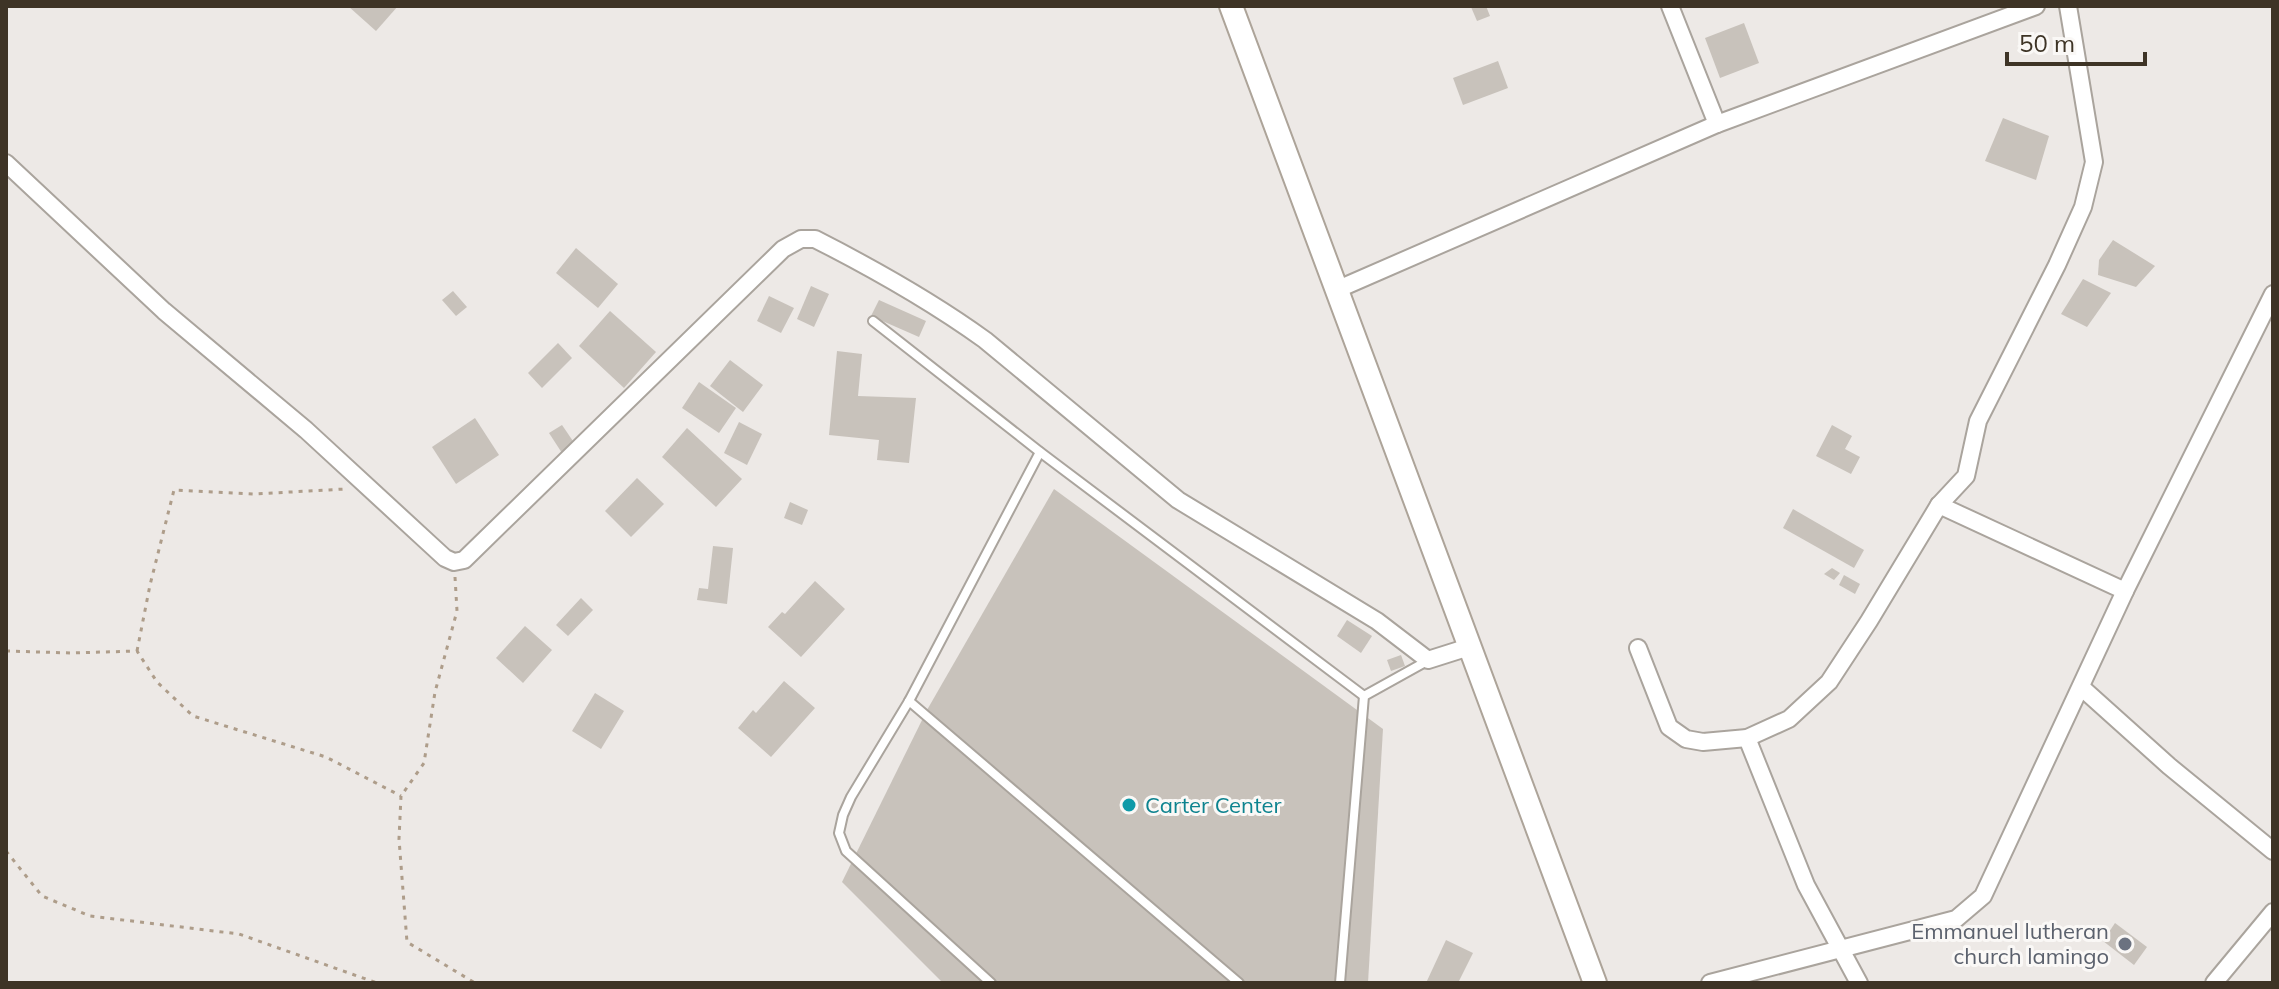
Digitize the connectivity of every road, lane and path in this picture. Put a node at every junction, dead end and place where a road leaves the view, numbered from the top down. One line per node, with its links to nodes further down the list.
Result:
1 (1231, 6): 7 (main road)
2 (1670, 6): 5 (street)
3 (2036, 6): 5 (street)
4 (2068, 6): 12 (street)
5 (1717, 124): 7 (street)
6 (6, 163): 11 (street)
7 (1336, 290): 15 (main road)
8 (2273, 294): 14 (street)
9 (873, 321): 10 (lane)
10 (1040, 452): 21 (lane); 22 (lane)
11 (370, 488): 13 (street); 18 (path)
12 (1939, 505): 14 (street); 23 (street)
13 (454, 562): 19 (street); 24 (path)
14 (2125, 591): 20 (street)
15 (1469, 647): 19 (street); 34 (main road)
16 (1638, 648): 23 (street)
17 (6, 651): 18 (path)
18 (137, 651): 24 (path)
19 (1428, 660): 21 (lane)
20 (2081, 687): 26 (street); 28 (street)
21 (1364, 696): 33 (lane)
22 (909, 701): 31 (lane); 32 (lane)
23 (1747, 738): 28 (street)
24 (401, 796): 30 (path)
25 (6, 851): 29 (path)
26 (2273, 851)
27 (2273, 912): 37 (street)
28 (1840, 948): 35 (street); 36 (street)
29 (377, 983)
30 (475, 983)
31 (991, 983)
32 (1239, 983)
33 (1340, 983)
34 (1595, 983)
35 (1710, 983)
36 (1859, 983)
37 (2214, 983)

